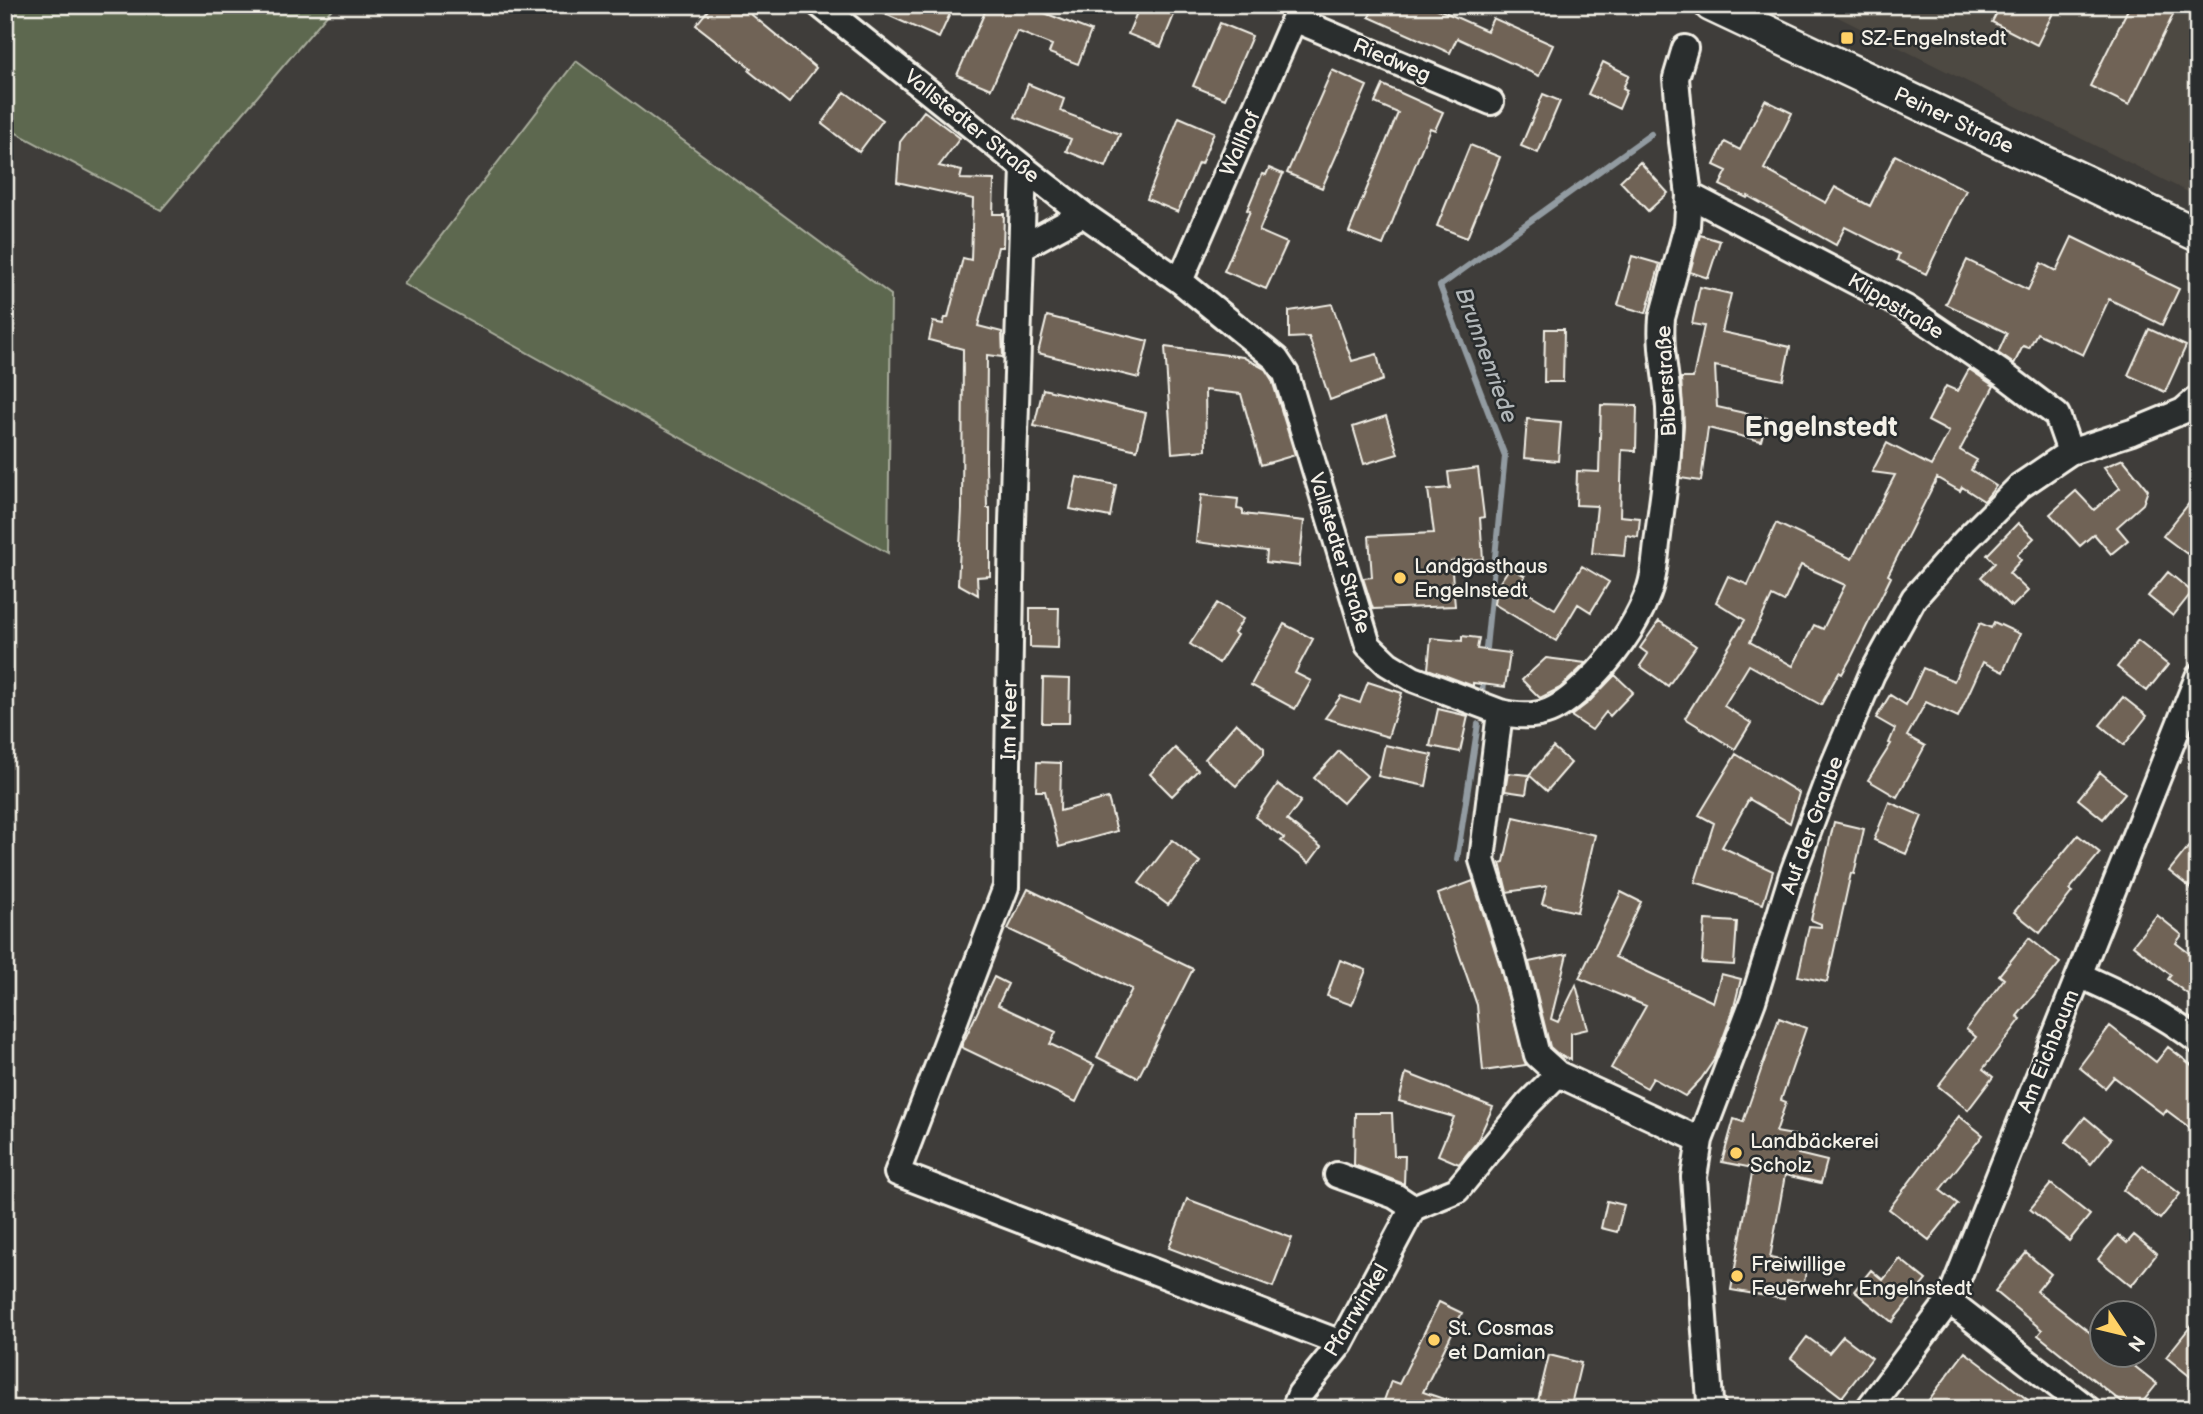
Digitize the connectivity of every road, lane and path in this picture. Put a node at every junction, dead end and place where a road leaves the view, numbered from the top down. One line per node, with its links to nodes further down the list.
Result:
1 (1711, 5): 9 (main road, Peiner Straße)
2 (835, 10): 6 (street, Vallstedter Straße)
3 (1297, 12): 5 (street, Riedweg); 11 (street, Wallhof)
4 (1685, 48): 7 (street, Biberstraße)
5 (1490, 102)
6 (1024, 168): 8 (street, Vallstedter Straße); 10 (street, Im Meer)
7 (1689, 195): 13 (street, Klippstraße); 15 (street, Biberstraße)
8 (1083, 214): 10 (street); 11 (street, Vallstedter Straße)
9 (2198, 235)
10 (1022, 247): 23 (street, Im Meer)
11 (1180, 281): 15 (street, Vallstedter Straße)
12 (2193, 412): 13 (street, Auf der Graube)
13 (2070, 452): 19 (street, Auf der Graube)
14 (2198, 677): 16 (street, Am Eichbaum)
15 (1500, 712): 18 (street)
16 (2079, 975): 17 (street); 22 (street, Am Eichbaum)
17 (2198, 1041)
18 (1558, 1074): 19 (street); 21 (street)
19 (1700, 1140): 25 (street, Auf der Graube)
20 (1337, 1175): 21 (street)
21 (1413, 1208): 23 (street, Pfarrwinkel)
22 (1949, 1301): 26 (street, Am Eichbaum); 27 (street)
23 (1341, 1343): 24 (street, Pfarrwinkel)
24 (1294, 1409)
25 (1713, 1409)
26 (1868, 1409)
27 (2088, 1409)

